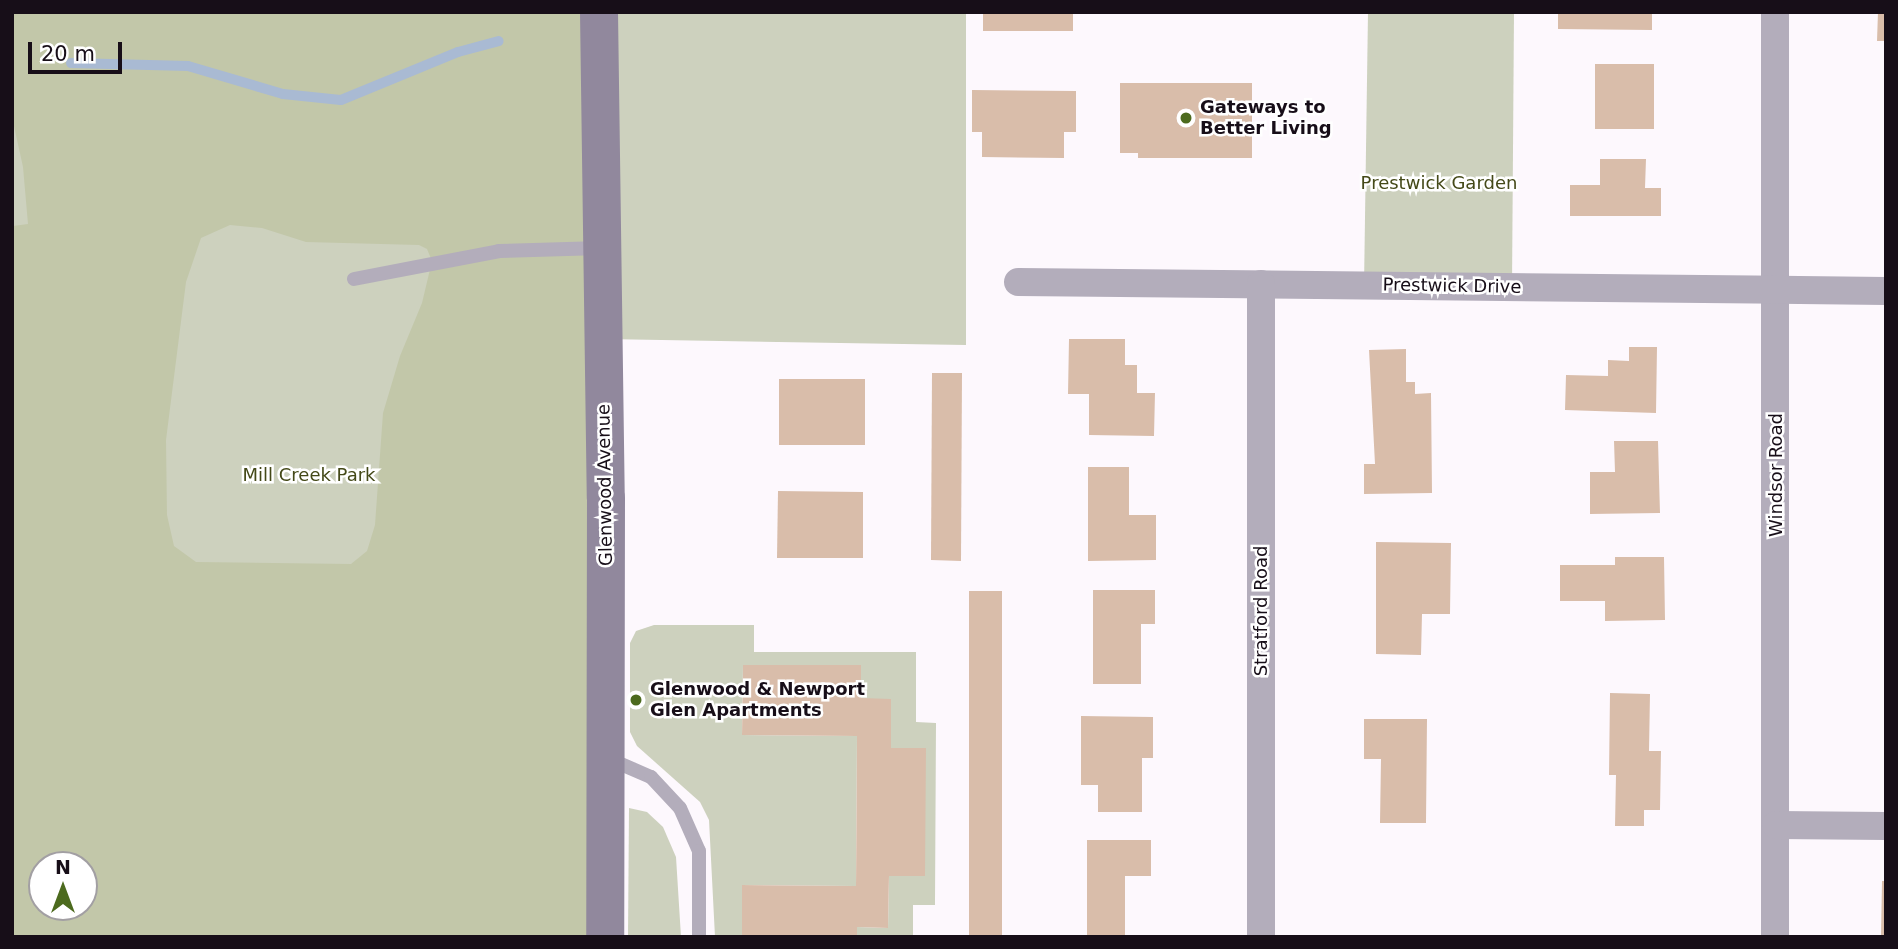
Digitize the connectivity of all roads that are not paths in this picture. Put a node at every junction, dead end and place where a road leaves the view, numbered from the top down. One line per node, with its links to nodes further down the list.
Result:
1 (1775, 12): 7 (street, Windsor Road)
2 (593, 19): 3 (street, Glenwood Avenue)
3 (602, 247): 4 (lane); 9 (street, Glenwood Avenue)
4 (354, 279)
5 (1018, 282): 6 (street, Prestwick Drive)
6 (1262, 284): 7 (street, Prestwick Drive); 14 (street, Stratford Road)
7 (1775, 290): 8 (street, Prestwick Drive); 10 (street, Windsor Road)
8 (1886, 291)
9 (605, 757): 12 (street, Glenwood Avenue); 13 (lane)
10 (1776, 825): 11 (street); 15 (street, Windsor Road)
11 (1886, 826)
12 (605, 937)
13 (699, 937)
14 (1261, 937)
15 (1776, 937)

